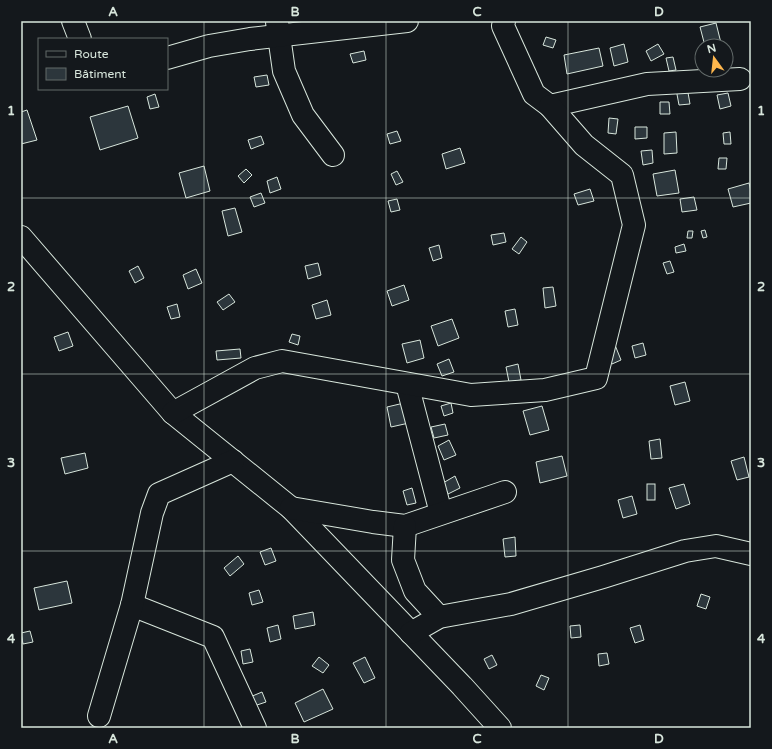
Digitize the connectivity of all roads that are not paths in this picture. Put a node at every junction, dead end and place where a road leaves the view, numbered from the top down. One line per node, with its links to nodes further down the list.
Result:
1 (73, 21): 5 (street)
2 (407, 21): 4 (street)
3 (504, 21): 8 (street)
4 (278, 28): 6 (street); 9 (street)
5 (80, 38)
6 (168, 58)
7 (740, 79): 8 (street)
8 (550, 106): 11 (street)
9 (333, 155)
10 (21, 237): 12 (street)
11 (407, 384): 12 (street); 16 (street)
12 (172, 413): 13 (street)
13 (233, 461): 15 (street); 19 (street)
14 (505, 492): 16 (street)
15 (291, 508): 17 (street); 21 (street)
16 (442, 513): 17 (street)
17 (406, 526): 20 (street)
18 (751, 554): 20 (street)
19 (132, 605): 22 (street); 23 (street)
20 (439, 617): 21 (street)
21 (411, 633): 24 (street)
22 (99, 716)
23 (255, 728)
24 (500, 728)

